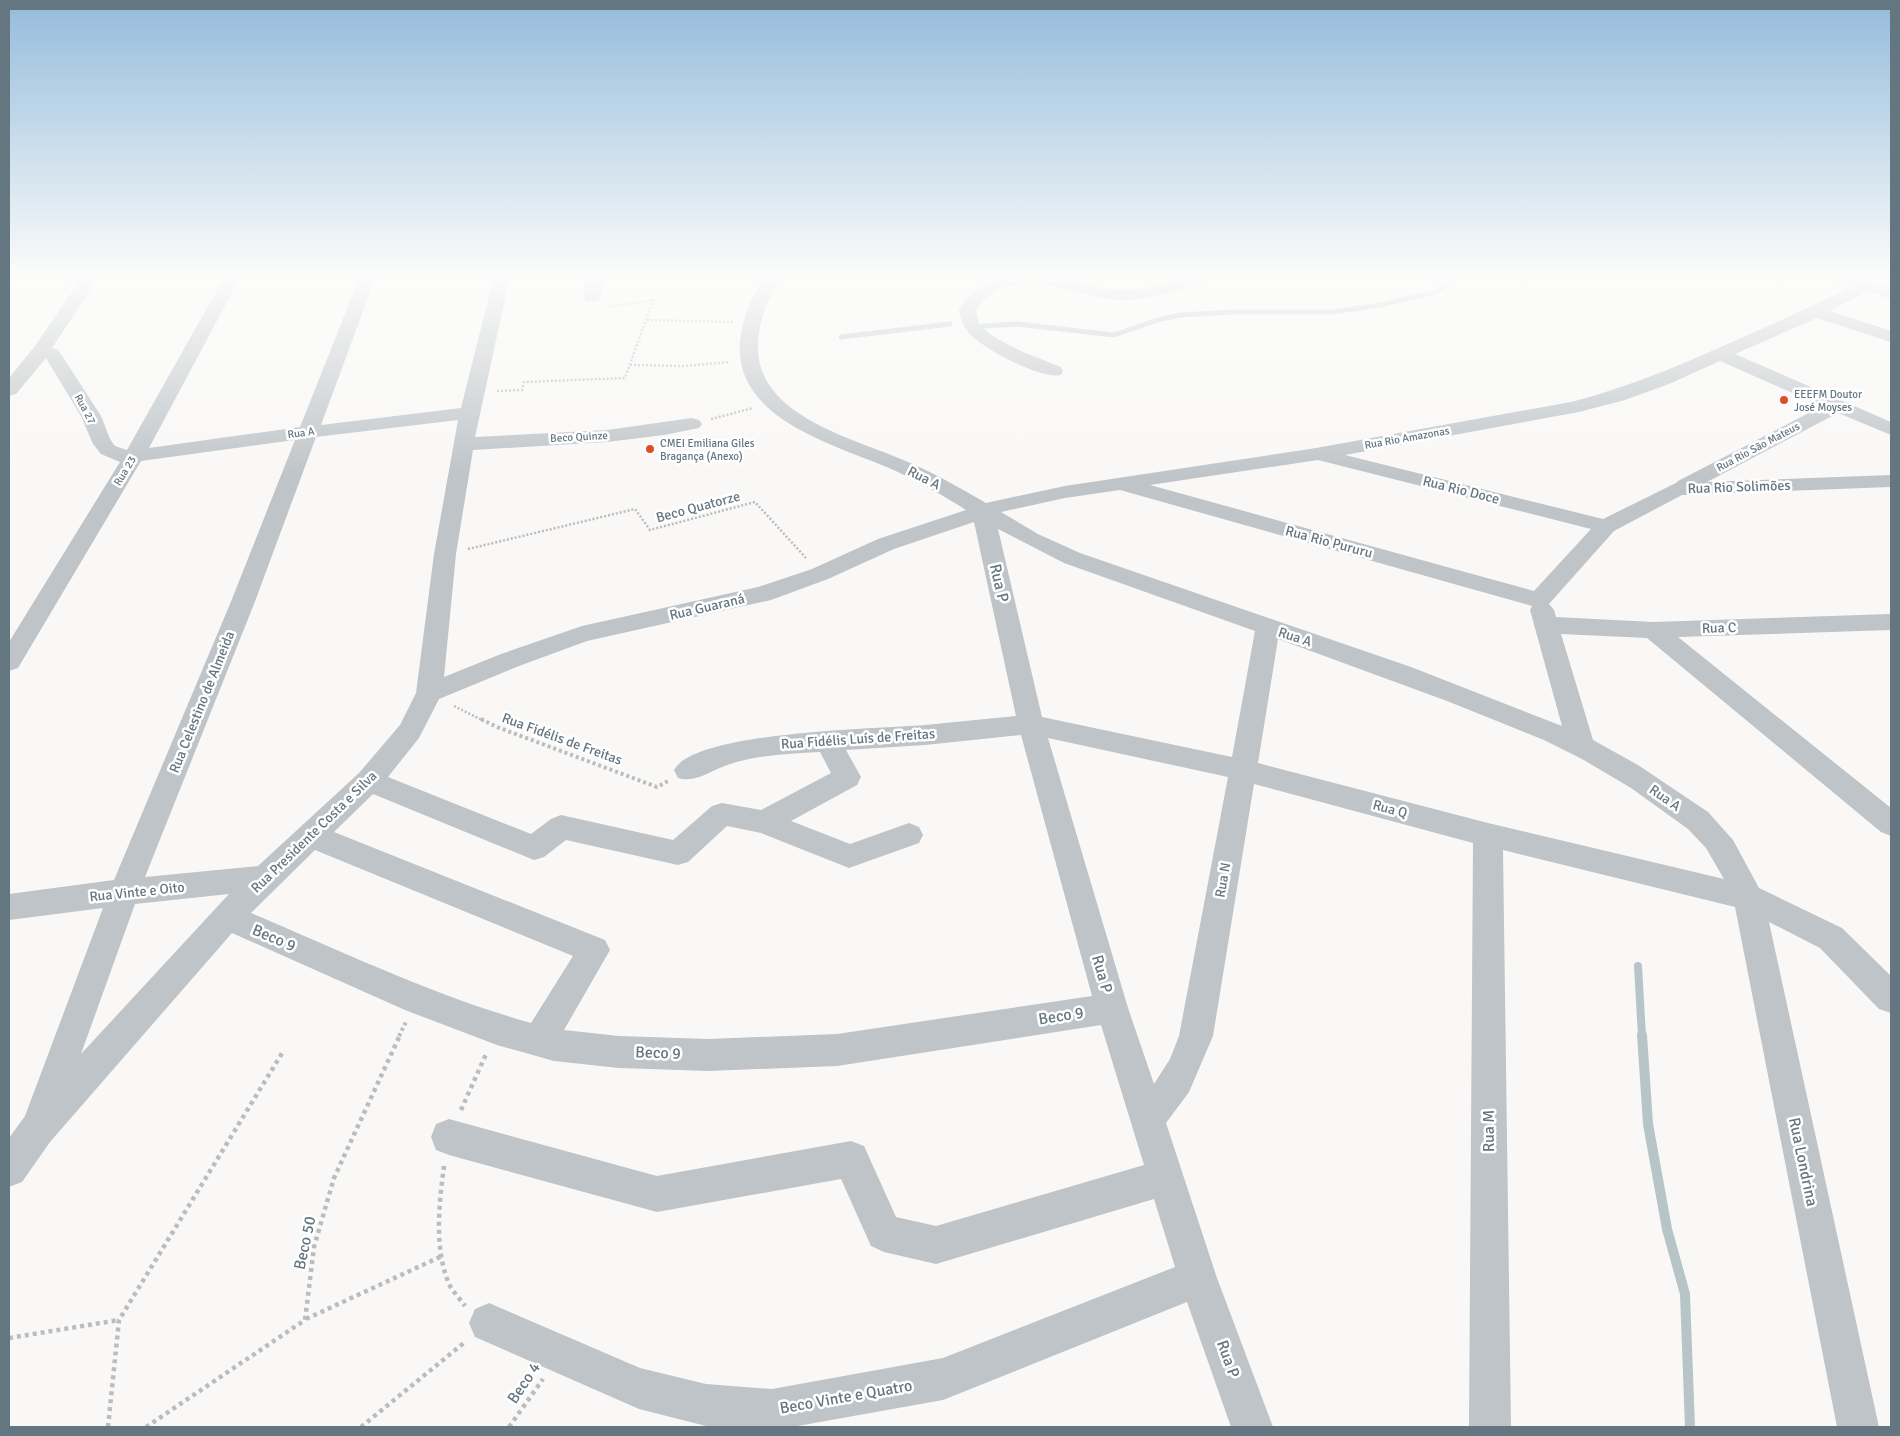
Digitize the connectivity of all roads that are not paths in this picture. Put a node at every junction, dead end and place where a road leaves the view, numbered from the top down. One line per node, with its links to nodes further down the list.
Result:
1 (47, 343): 8 (street)
2 (196, 343): 19 (street, Rua 23)
3 (342, 343): 16 (street, Rua Celestino de Almeida)
4 (486, 343): 13 (street, Rua Presidente Costa e Silva)
5 (750, 343): 23 (street, Rua A)
6 (993, 343): 10 (street)
7 (1744, 343): 9 (street, Rua Rio Amazonas)
8 (42, 350): 11 (street); 19 (street, Rua 27)
9 (1719, 354): 12 (street); 18 (street, Rua Rio Amazonas)
10 (1054, 372)
11 (9, 390)
12 (1837, 406): 15 (street); 22 (street, Rua Rio São Mateus)
13 (469, 413): 16 (street, Rua A); 17 (street, Rua Presidente Costa e Silva)
14 (692, 424): 17 (street, Beco Quinze)
15 (1891, 429)
16 (308, 432): 19 (street, Rua A); 44 (street, Rua Celestino de Almeida)
17 (464, 444): 31 (street, Rua Presidente Costa e Silva)
18 (1316, 454): 21 (street, Rua Rio Amazonas); 24 (street, Rua Rio Doce)
19 (134, 456): 30 (street, Rua 23)
20 (1891, 481): 22 (street, Rua Rio Solimões)
21 (1118, 484): 23 (street, Rua Rio Amazonas); 25 (street, Rua Rio Pururu)
22 (1678, 489): 24 (street, Rua Rio Solimões)
23 (983, 512): 28 (street, Rua A); 31 (street, Rua Guaraná); 32 (street, Rua P)
24 (1606, 526): 25 (street, Rua Rio Solimões)
25 (1539, 600): 27 (street)
26 (1891, 622): 29 (street, Rua C)
27 (1546, 625): 29 (street, Rua C); 34 (street)
28 (1268, 628): 34 (street, Rua A); 36 (street, Rua N)
29 (1653, 630): 39 (street)
30 (9, 662)
31 (429, 693): 37 (street, Rua Presidente Costa e Silva)
32 (1031, 724): 33 (street, Rua Fidélis Luís de Freitas); 36 (street, Rua Q); 49 (street, Rua P)
33 (828, 741): 35 (street, Rua Fidélis Luís de Freitas); 38 (street)
34 (1581, 746): 45 (street, Rua A)
35 (688, 770)
36 (1242, 770): 41 (street, Rua Q); 51 (street, Rua N)
37 (368, 782): 38 (street); 42 (street, Rua Presidente Costa e Silva)
38 (764, 822): 40 (street)
39 (1891, 824)
40 (908, 835)
41 (1488, 835): 45 (street, Rua Q); 59 (street, Rua M)
42 (312, 836): 43 (street, Rua Presidente Costa e Silva); 50 (street)
43 (265, 878): 44 (street, Rua Vinte e Oito); 47 (street, Rua Presidente Costa e Silva)
44 (124, 892): 46 (street, Rua Vinte e Oito); 52 (street, Rua Celestino de Almeida)
45 (1748, 897): 48 (street); 60 (street, Rua Londrina)
46 (9, 907)
47 (226, 917): 50 (street, Beco 9); 52 (street, Rua Presidente Costa e Silva)
48 (1891, 998)
49 (1112, 1008): 50 (street, Beco 9); 51 (street, Rua P)
50 (539, 1041)
51 (1147, 1119): 55 (street, Rua P)
52 (37, 1129): 54 (street, Rua Presidente Costa e Silva)
53 (449, 1136): 55 (street)
54 (9, 1169)
55 (1166, 1177): 56 (street, Rua P)
56 (1198, 1278): 57 (street, Beco Vinte e Quatro); 58 (street, Rua P)
57 (490, 1323)
58 (1252, 1427)
59 (1490, 1427)
60 (1858, 1427)

